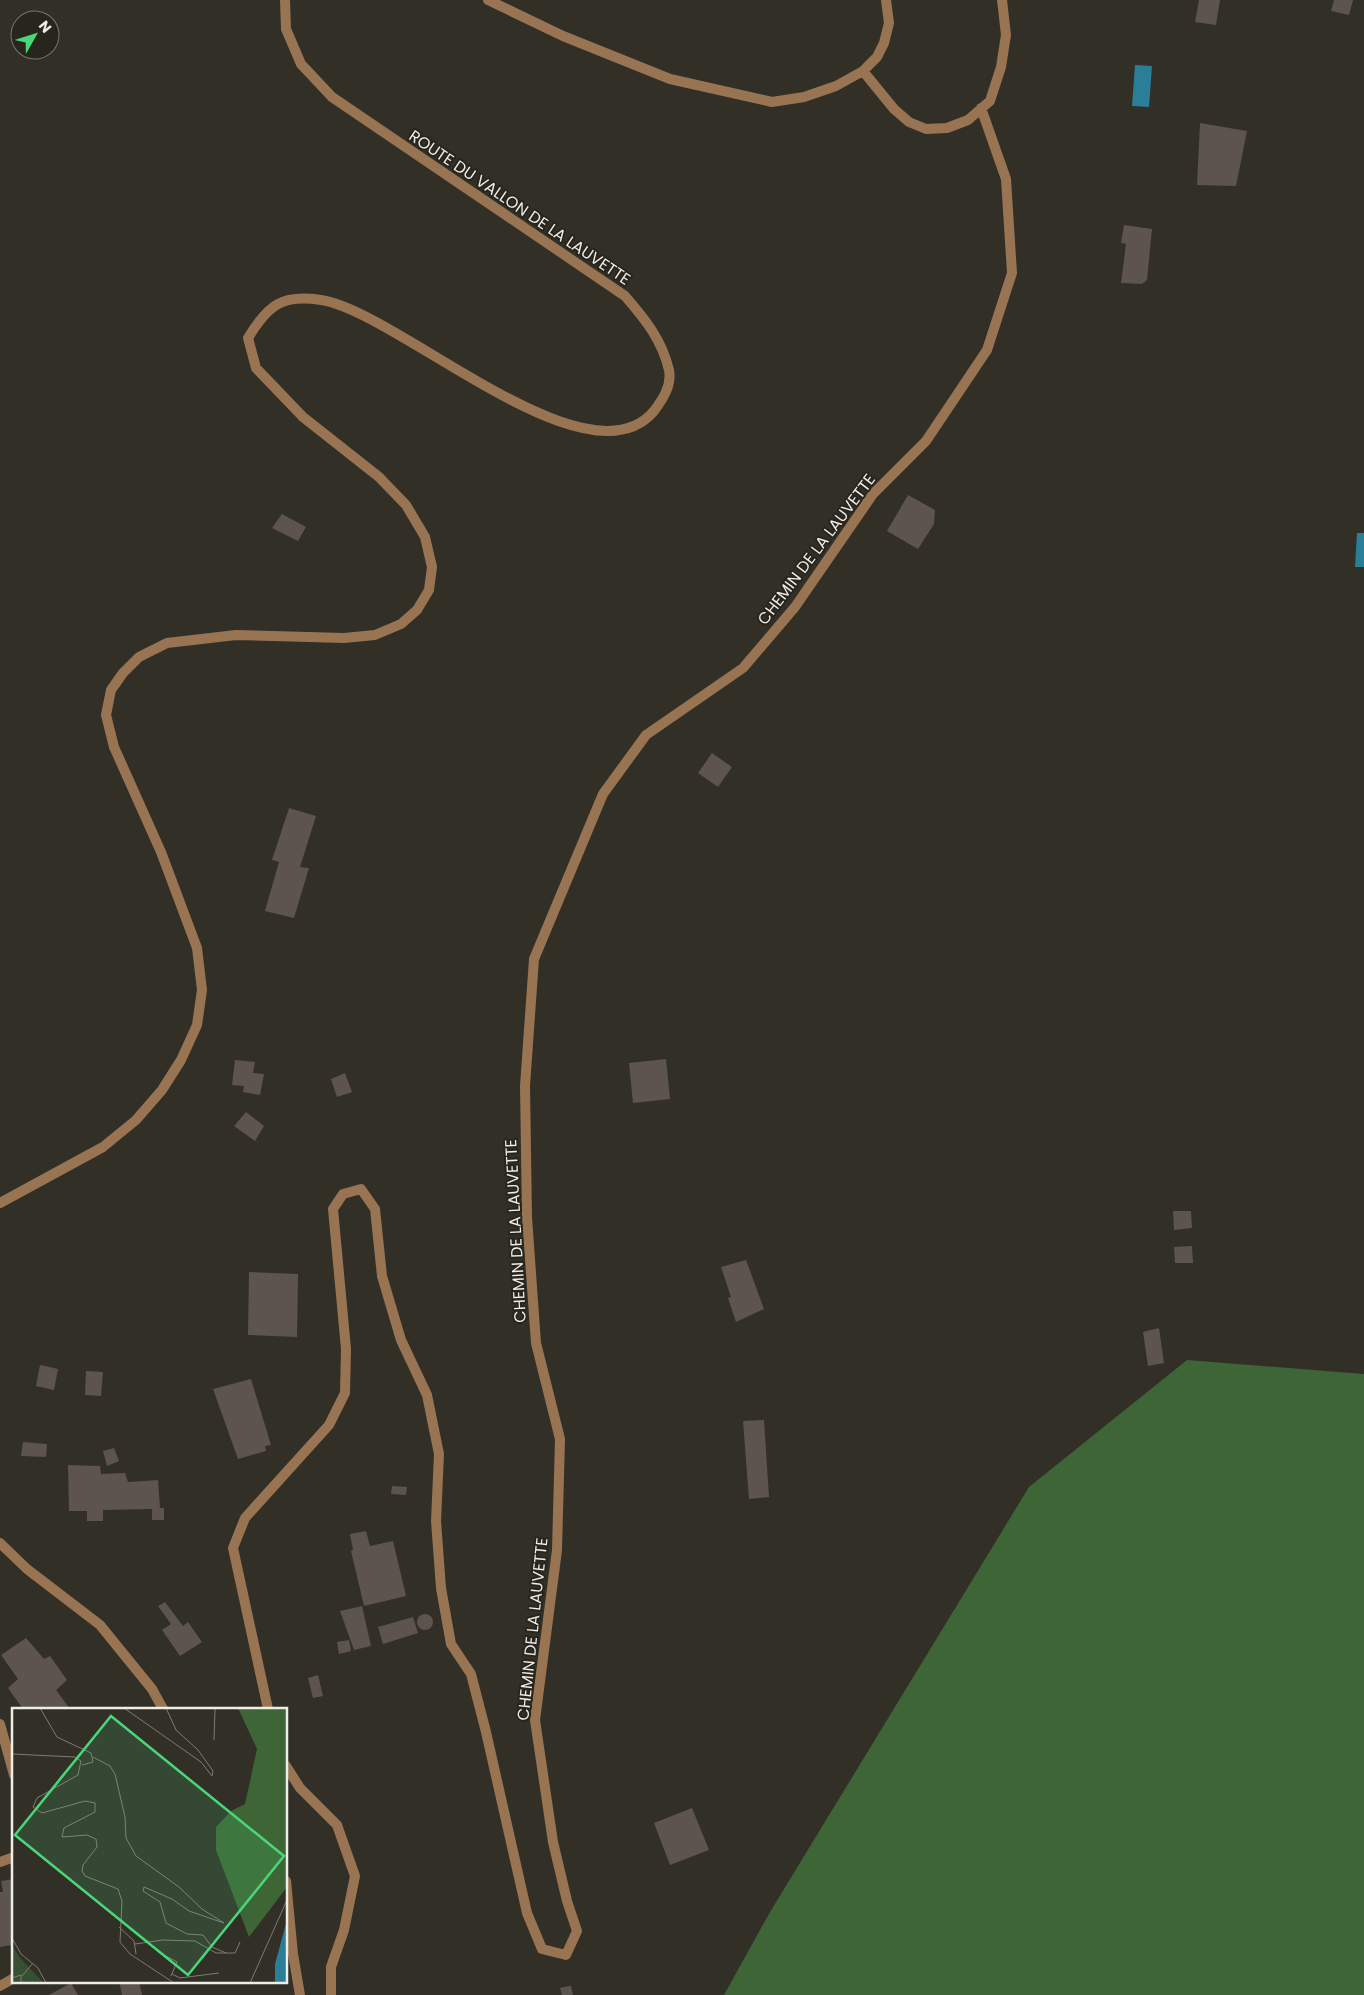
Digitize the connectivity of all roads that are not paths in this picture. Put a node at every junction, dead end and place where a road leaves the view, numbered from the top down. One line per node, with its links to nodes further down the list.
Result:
1 (285, 0): 7 (street, ROUTE DU VALLON DE LA LAUVETTE)
2 (488, 0): 5 (street)
3 (886, 0): 5 (street)
4 (1002, 0): 6 (street)
5 (863, 71): 6 (street)
6 (981, 108): 10 (street, CHEMIN DE LA LAUVETTE)
7 (0, 1203)
8 (0, 1543): 9 (street)
9 (162, 1708)
10 (268, 1708)
11 (0, 1724): 12 (street)
12 (12, 1768)
13 (288, 1769): 20 (street)
14 (12, 1858): 15 (street)
15 (0, 1862)
16 (288, 1902): 19 (street)
17 (12, 1979): 18 (street)
18 (0, 1986)
19 (300, 1995)
20 (331, 1995)

